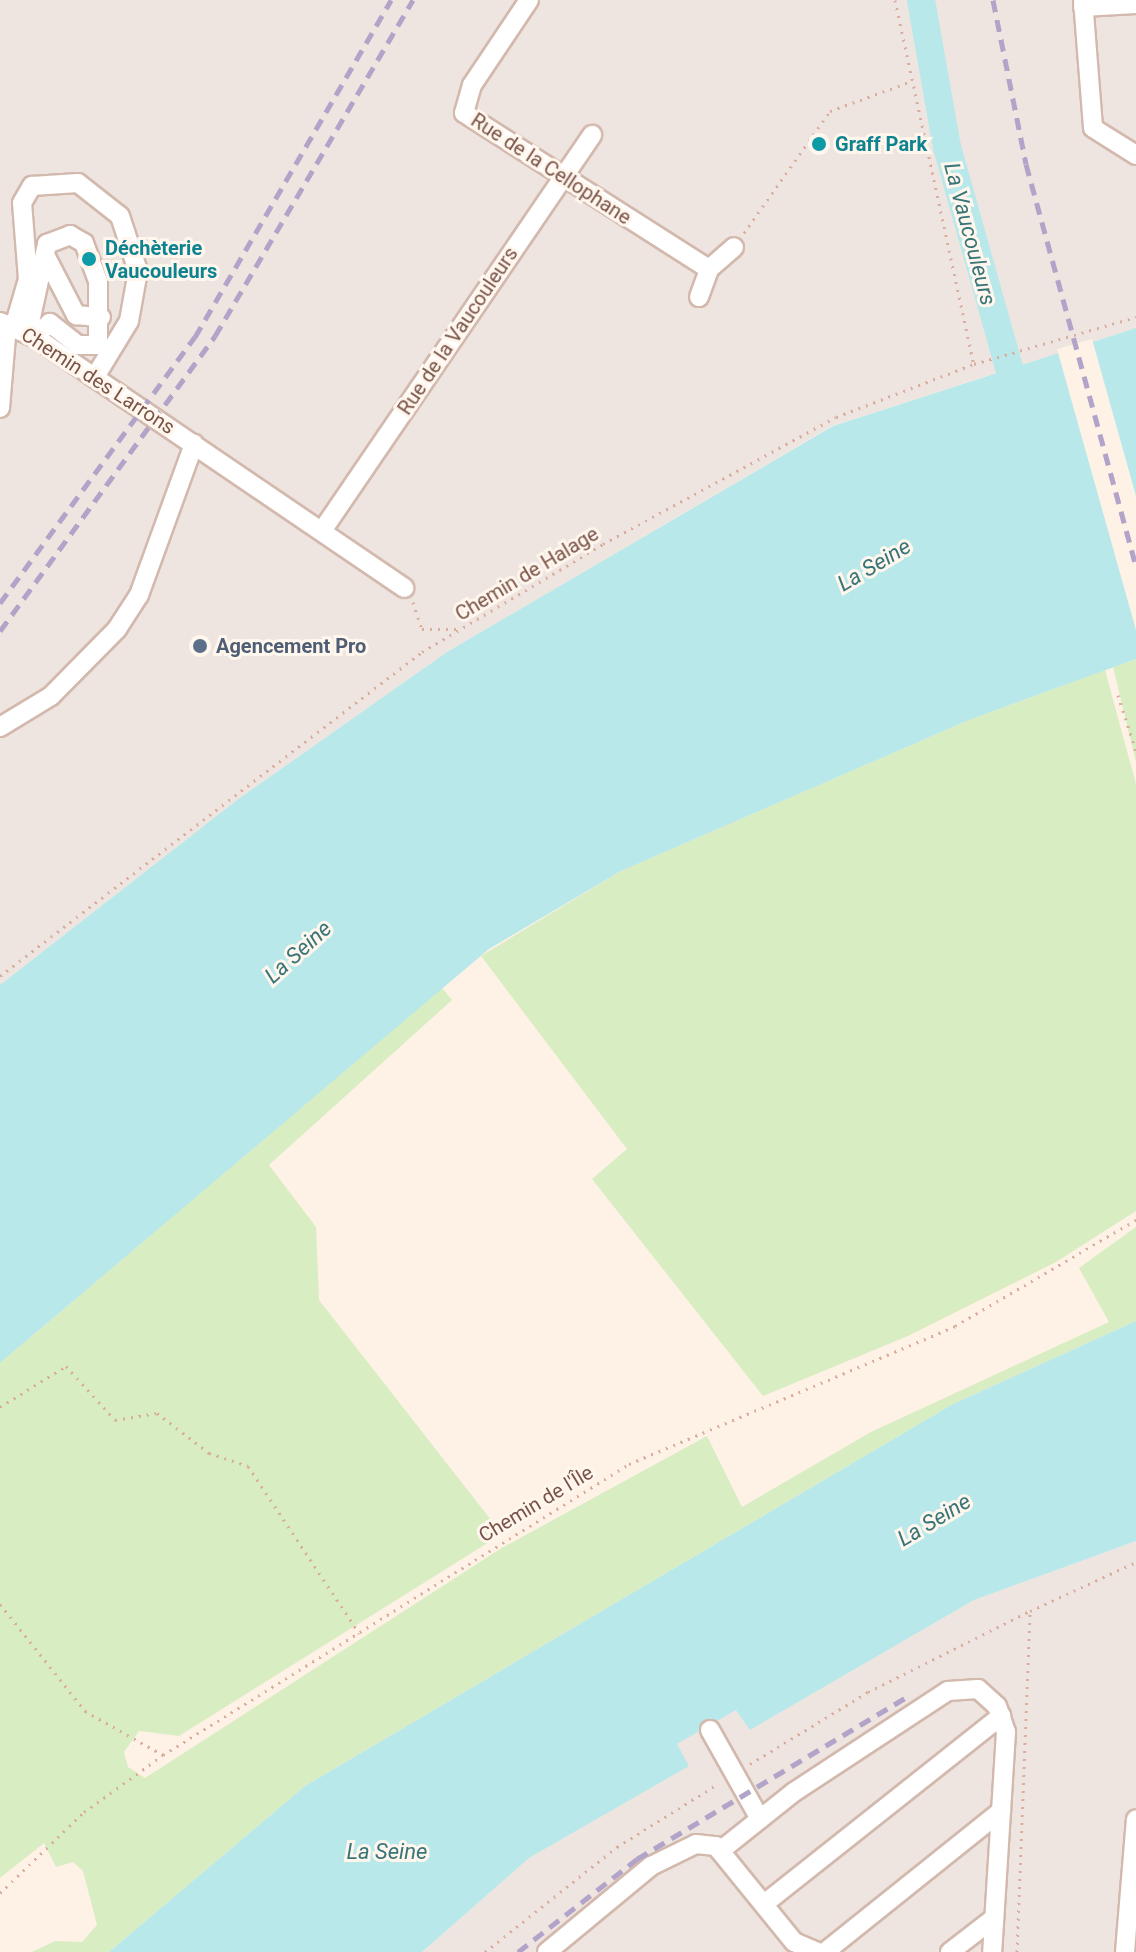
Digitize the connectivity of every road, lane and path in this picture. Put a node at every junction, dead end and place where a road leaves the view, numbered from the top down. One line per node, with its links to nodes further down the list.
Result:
1 (529, 0): 8 (street, Rue de la Cellophane)
2 (895, 0): 5 (path)
3 (1083, 3): 4 (street); 7 (street)
4 (1136, 4)
5 (912, 81): 9 (path); 16 (path)
6 (592, 135): 8 (street, Rue de la Vaucouleurs)
7 (1136, 155)
8 (563, 177): 11 (street, Rue de la Cellophane); 20 (street, Rue de la Vaucouleurs)
9 (734, 247): 11 (street)
10 (44, 252): 13 (street); 13 (street); 15 (street)
11 (709, 269): 12 (street)
12 (699, 297)
13 (101, 317): 15 (street)
14 (1136, 317): 16 (path, Chemin de Halage)
15 (16, 328): 17 (street, Chemin des Larrons); 17 (street); 18 (street)
16 (974, 364): 22 (path, Chemin de Halage)
17 (95, 377): 19 (street, Chemin des Larrons)
18 (0, 408)
19 (194, 444): 20 (street); 24 (street)
20 (324, 528): 21 (street)
21 (405, 588): 22 (path)
22 (461, 629): 26 (path, Chemin de Halage)
23 (1118, 695): 25 (path)
24 (0, 727)
25 (1136, 751)
26 (0, 976)
27 (1136, 1220): 31 (path, Chemin de l'Île)
28 (0, 1407): 31 (path)
29 (1136, 1562): 47 (path)
30 (0, 1604): 34 (path)
31 (359, 1633): 34 (path, Chemin de l'Île)
32 (1001, 1716): 35 (street); 36 (street); 40 (street)
33 (710, 1730): 36 (street)
34 (163, 1755): 39 (path, Chemin de l'Île)
35 (1001, 1811): 41 (street); 44 (street)
36 (760, 1819): 38 (street)
37 (1136, 1819): 48 (street)
38 (720, 1851): 40 (street); 42 (street)
39 (0, 1893)
40 (764, 1904): 43 (street)
41 (994, 1918): 45 (street); 46 (street)
42 (547, 1952)
43 (817, 1952)
44 (825, 1952)
45 (950, 1952)
46 (992, 1952)
47 (1017, 1952)
48 (1125, 1952)

